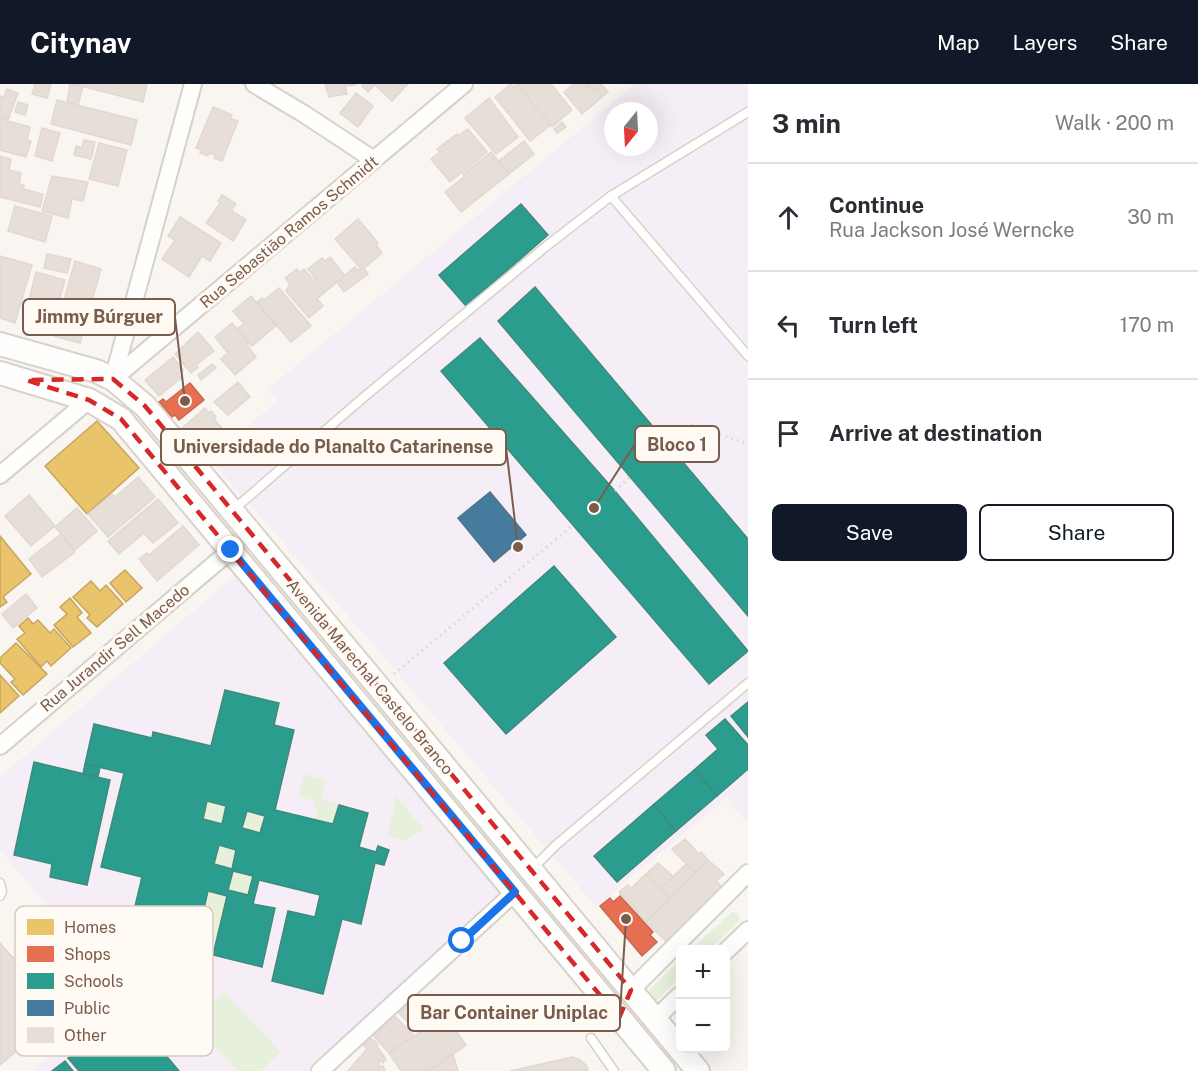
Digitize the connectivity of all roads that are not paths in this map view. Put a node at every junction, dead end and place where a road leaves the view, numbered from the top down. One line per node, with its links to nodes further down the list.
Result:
1 (193, 84): 10 (street)
2 (254, 84): 5 (street)
3 (464, 84): 5 (street, Rua Sebastião Ramos Schmidt)
4 (748, 112): 6 (lane)
5 (374, 160): 10 (street, Rua Sebastião Ramos Schmidt)
6 (611, 196): 8 (lane); 14 (lane)
7 (0, 344): 10 (main road, Avenida Marechal Castelo Branco)
8 (748, 356)
9 (0, 373): 11 (main road, Avenida Marechal Castelo Branco)
10 (113, 379): 11 (main road); 14 (main road, Avenida Marechal Castelo Branco)
11 (26, 380): 12 (main road, Avenida Marechal Castelo Branco)
12 (89, 400): 13 (street); 15 (main road, Avenida Marechal Castelo Branco)
13 (0, 475)
14 (232, 511): 18 (main road, Avenida Marechal Castelo Branco)
15 (231, 550): 17 (street, Rua Jurandir Sell Macedo); 21 (main road, Avenida Marechal Castelo Branco)
16 (748, 683): 18 (lane)
17 (0, 746)
18 (531, 870): 25 (main road, Avenida Marechal Castelo Branco)
19 (748, 873): 25 (street)
20 (0, 883): 22 (lane)
21 (515, 892): 27 (main road, Avenida Marechal Castelo Branco); 30 (street)
22 (0, 896)
23 (748, 930): 24 (street)
24 (730, 947)
25 (631, 990): 27 (main road); 28 (main road, Avenida Marechal Castelo Branco)
26 (677, 999): 28 (street)
27 (620, 1018): 28 (main road); 32 (main road, Avenida Marechal Castelo Branco)
28 (655, 1019): 33 (main road, Avenida Marechal Castelo Branco)
29 (591, 1038): 31 (lane)
30 (320, 1071)
31 (614, 1071)
32 (664, 1071)
33 (698, 1071)

